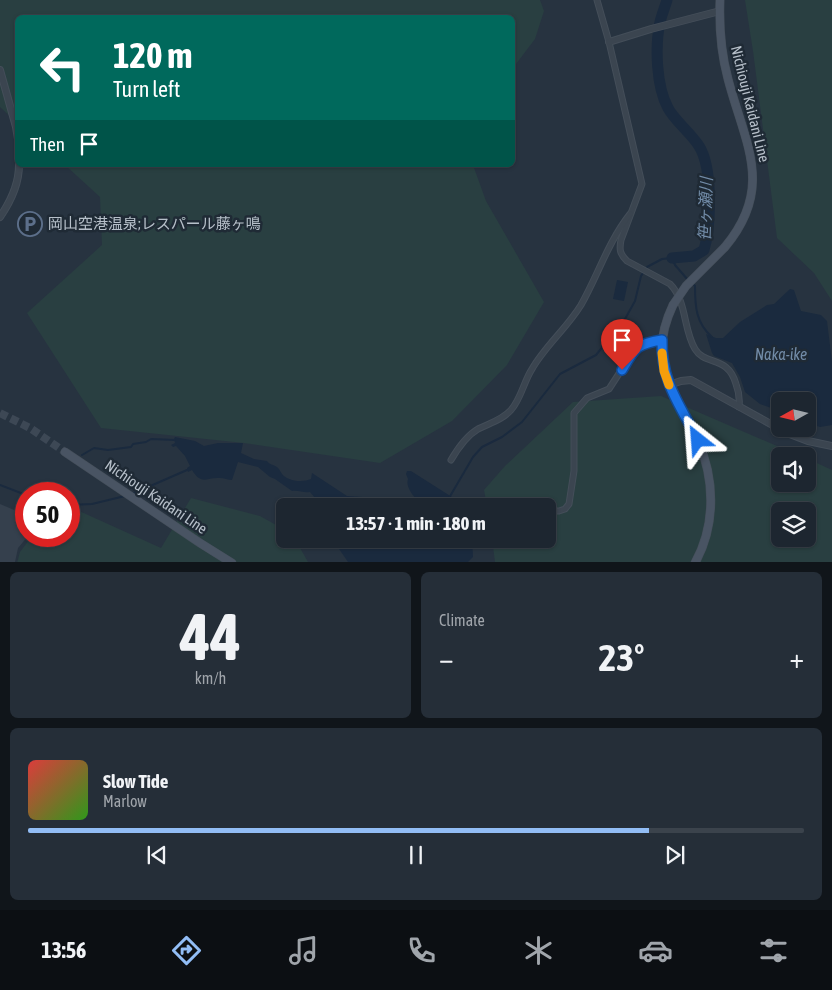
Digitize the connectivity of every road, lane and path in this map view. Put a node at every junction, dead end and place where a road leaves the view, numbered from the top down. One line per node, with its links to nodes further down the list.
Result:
1 (597, 0): 4 (street)
2 (720, 0): 3 (main road, Nichiouji Kaidani Line)
3 (720, 11): 4 (street); 10 (main road, Nichiouji Kaidani Line, bridge)
4 (609, 42): 8 (street)
5 (0, 70): 6 (street)
6 (15, 123)
7 (19, 167): 9 (street)
8 (633, 210): 12 (street); 15 (street)
9 (0, 216)
10 (662, 340): 11 (main road, Nichiouji Kaidani Line); 16 (street)
11 (669, 386): 12 (street); 18 (main road, Nichiouji Kaidani Line)
12 (739, 407): 13 (street)
13 (832, 446)
14 (65, 452): 17 (main road, Nichiouji Kaidani Line)
15 (451, 460)
16 (556, 511)
17 (232, 562)
18 (695, 562)

